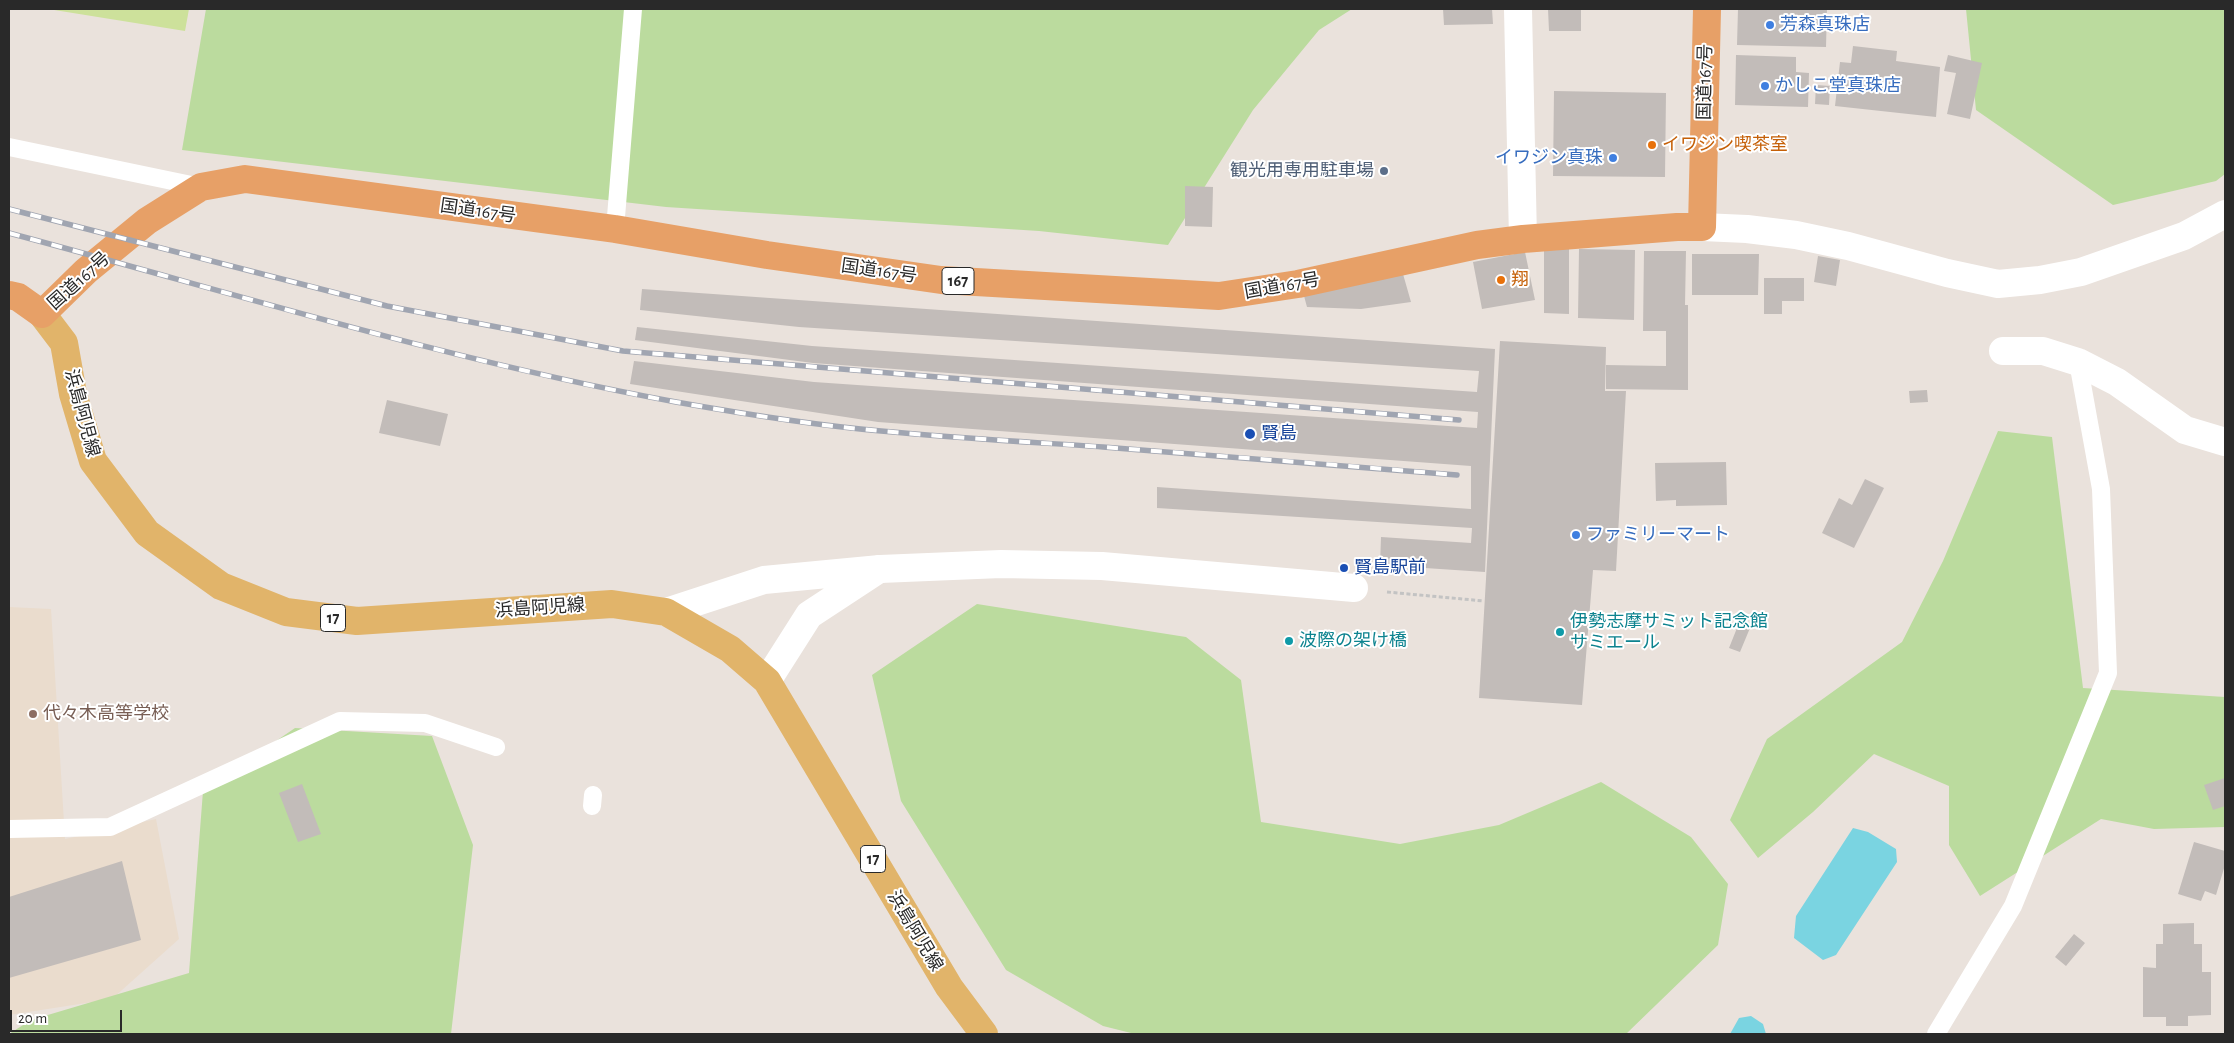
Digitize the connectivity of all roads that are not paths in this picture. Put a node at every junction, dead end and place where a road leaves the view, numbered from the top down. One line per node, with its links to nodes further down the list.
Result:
1 (633, 9): 8 (lane)
2 (1518, 9): 9 (street)
3 (1707, 9): 7 (highway, 国道167号)
4 (9, 147): 5 (lane)
5 (201, 187): 8 (highway, 国道167号 / 167); 11 (highway, 国道167号 / 167)
6 (2225, 214): 7 (street)
7 (1702, 227): 9 (highway, 国道167号 / 167)
8 (615, 229): 9 (highway, 国道167号 / 167)
9 (1523, 239)
10 (9, 295): 11 (highway, 国道167号)
11 (42, 314): 17 (main road, 浜島阿児線 / 17)
12 (2003, 351): 13 (street)
13 (2078, 362): 14 (street); 22 (lane)
14 (2225, 442)
15 (880, 569): 16 (street); 17 (street); 18 (street)
16 (1354, 588)
17 (666, 612): 18 (main road, 浜島阿児線 / 17)
18 (767, 681): 21 (main road, 浜島阿児線 / 17)
19 (496, 747): 20 (lane)
20 (9, 829)
21 (984, 1034)
22 (1936, 1034)

